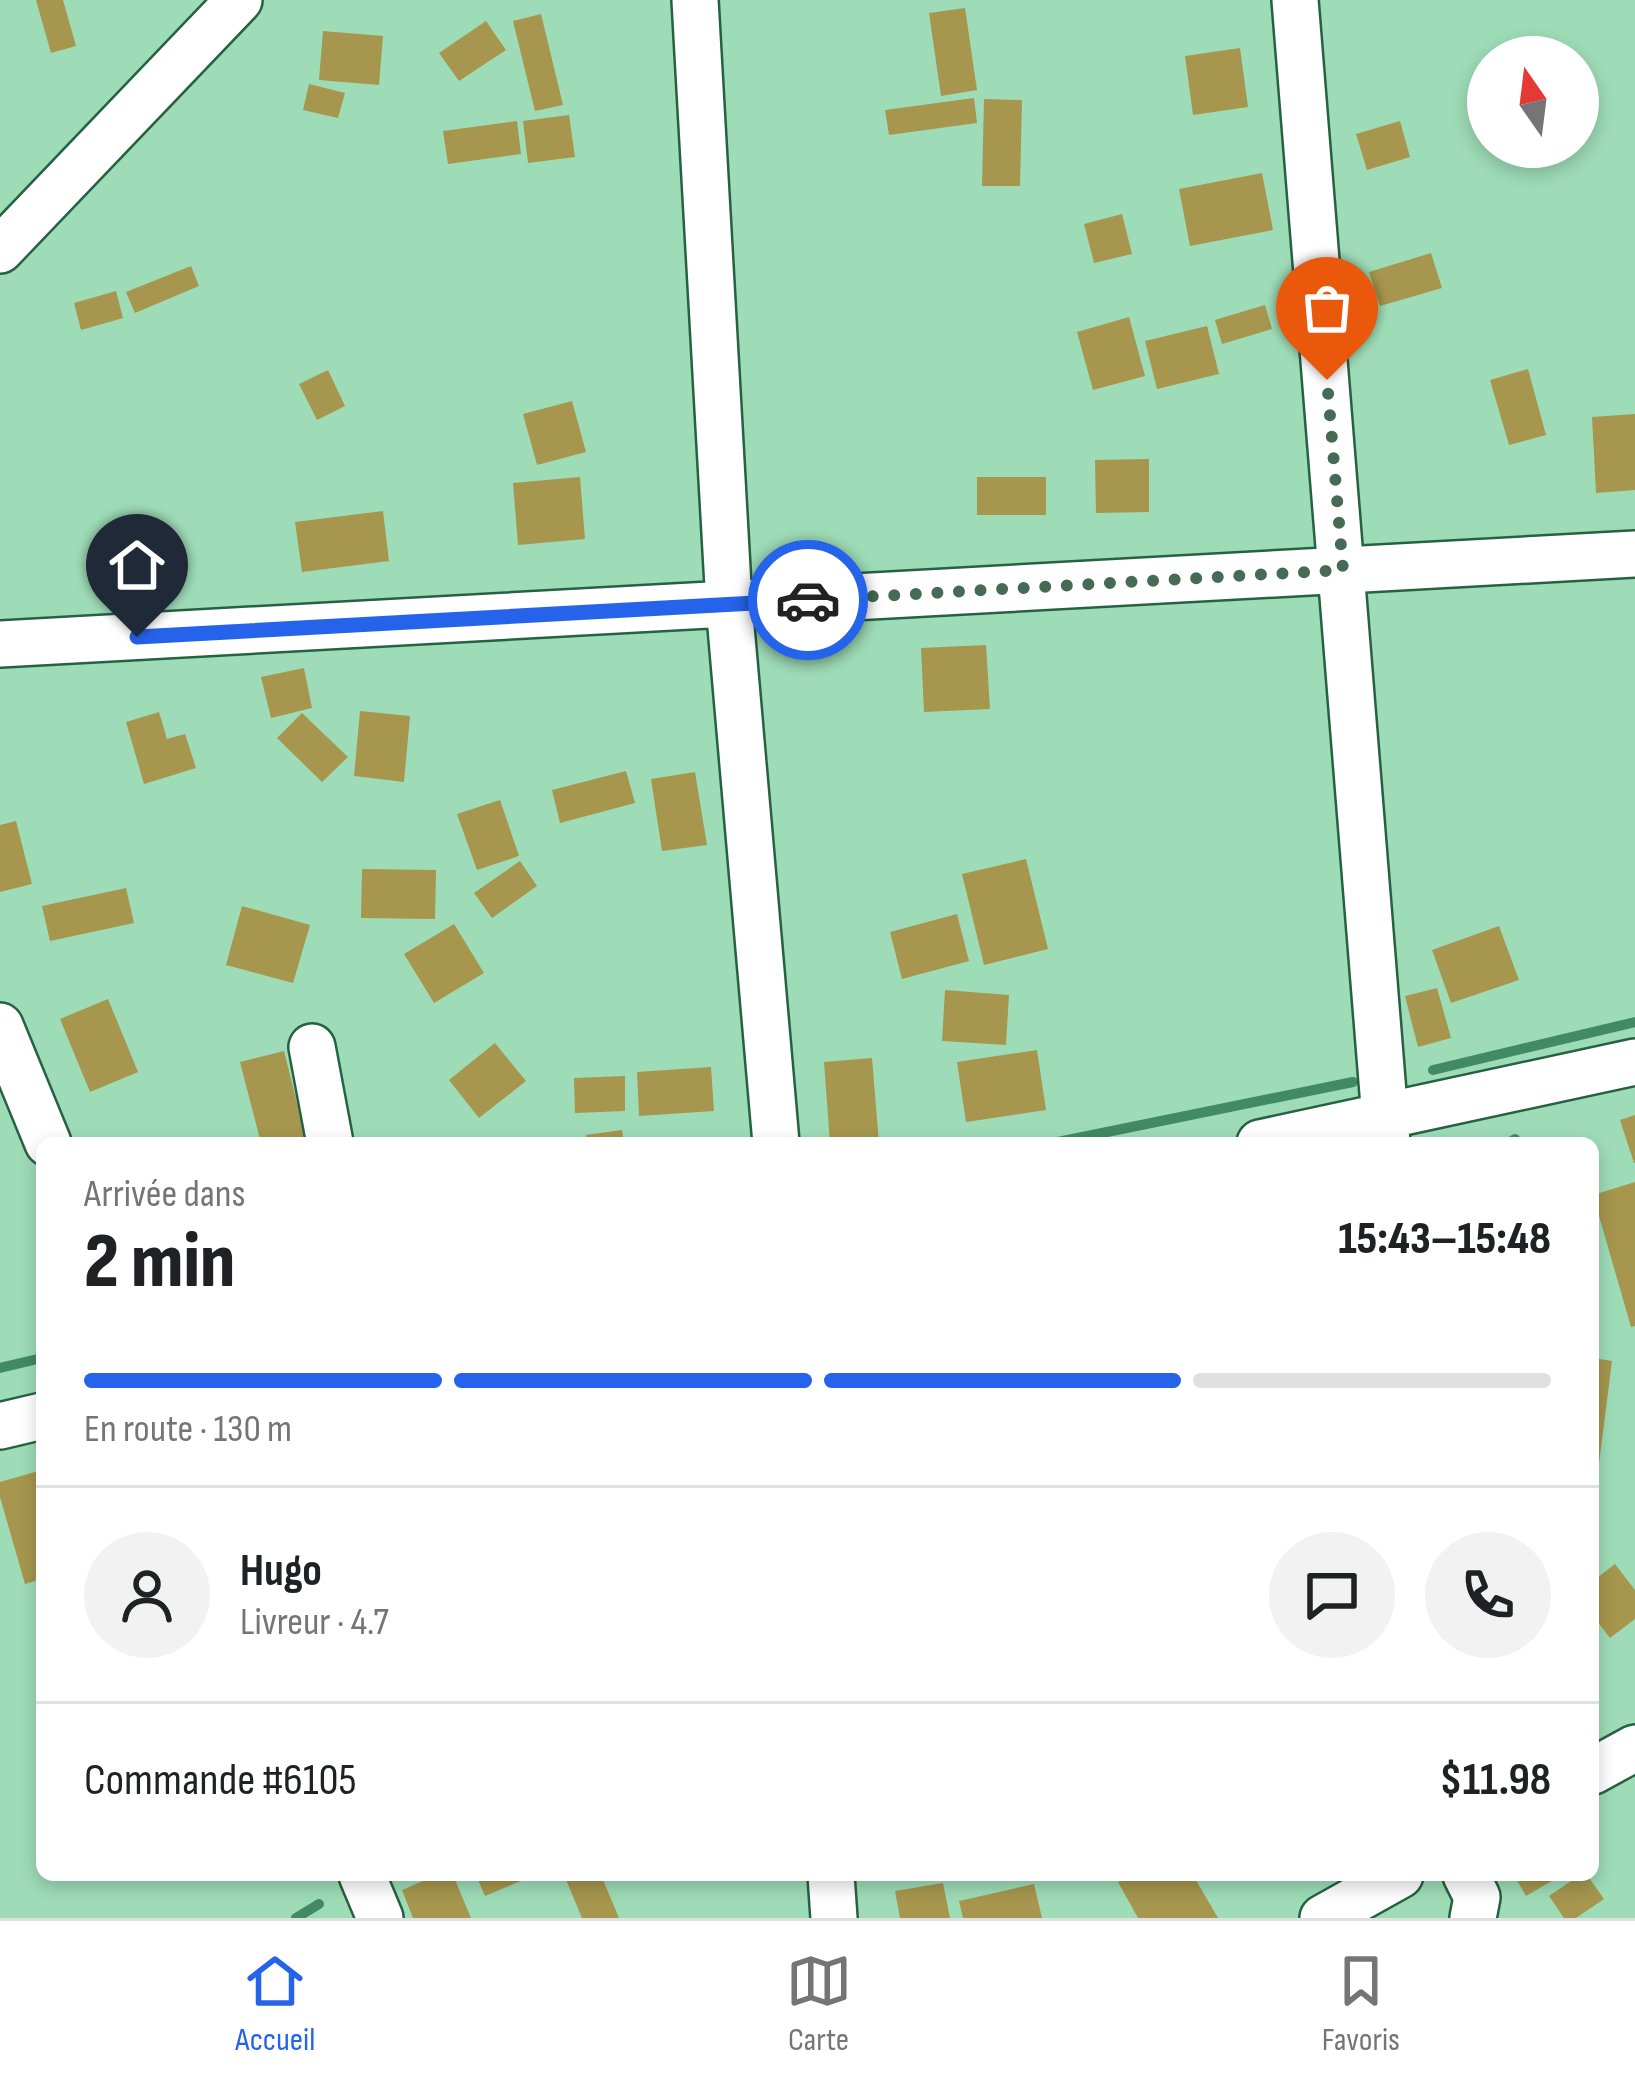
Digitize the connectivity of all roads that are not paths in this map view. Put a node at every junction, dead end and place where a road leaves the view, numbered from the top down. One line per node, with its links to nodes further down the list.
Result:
1 (239, 0): 4 (street)
2 (695, 0): 7 (street)
3 (1295, 0): 6 (street)
4 (0, 250)
5 (1635, 554): 6 (street)
6 (1343, 570): 7 (street); 12 (street)
7 (730, 604): 8 (street); 15 (street)
8 (0, 644)
9 (0, 1026): 13 (street)
10 (311, 1047): 14 (street)
11 (1635, 1062): 12 (street)
12 (1387, 1130): 16 (street)
13 (46, 1137)
14 (329, 1137)
15 (775, 1137)
16 (1319, 1137)
17 (36, 1418): 18 (street)
18 (0, 1426)
19 (1635, 1748): 20 (street)
20 (1599, 1768)
21 (365, 1881): 25 (street)
22 (831, 1881): 26 (street)
23 (1389, 1881): 27 (street)
24 (1469, 1881): 28 (street)
25 (380, 1918)
26 (834, 1918)
27 (1323, 1918)
28 (1473, 1918)

